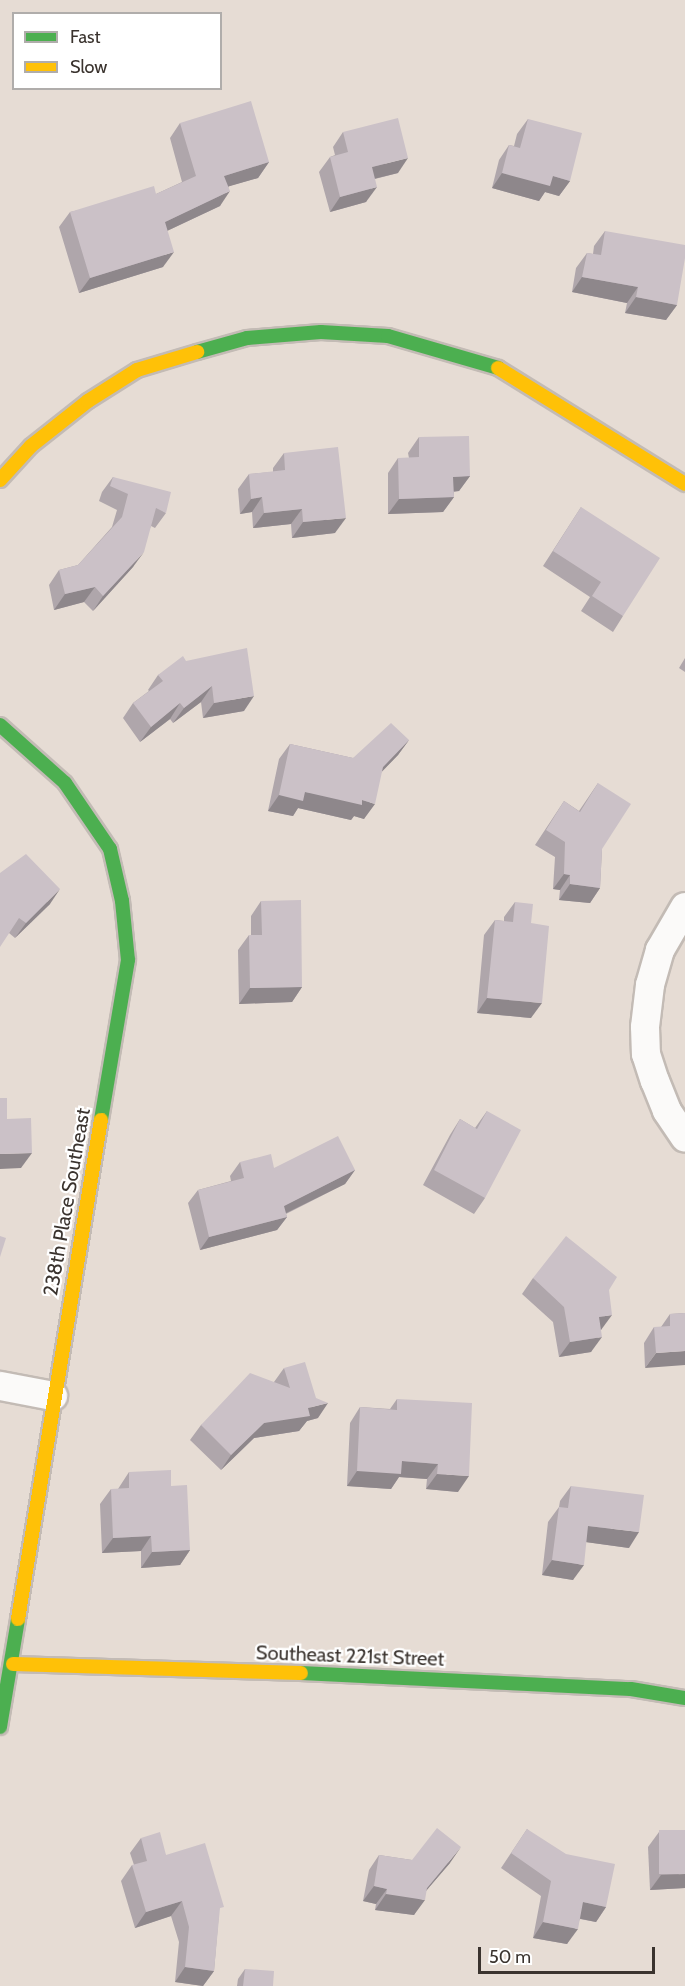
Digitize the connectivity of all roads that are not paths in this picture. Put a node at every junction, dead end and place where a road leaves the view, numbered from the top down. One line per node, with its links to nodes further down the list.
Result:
1 (0, 480): 2 (street)
2 (685, 484)
3 (0, 725): 7 (street, 238th Place Southeast)
4 (685, 907): 5 (street)
5 (685, 1138)
6 (0, 1386): 7 (street)
7 (53, 1396): 8 (street, 238th Place Southeast)
8 (13, 1664): 9 (street, Southeast 221st Street); 10 (street, 238th Place Southeast)
9 (685, 1698)
10 (0, 1727)

